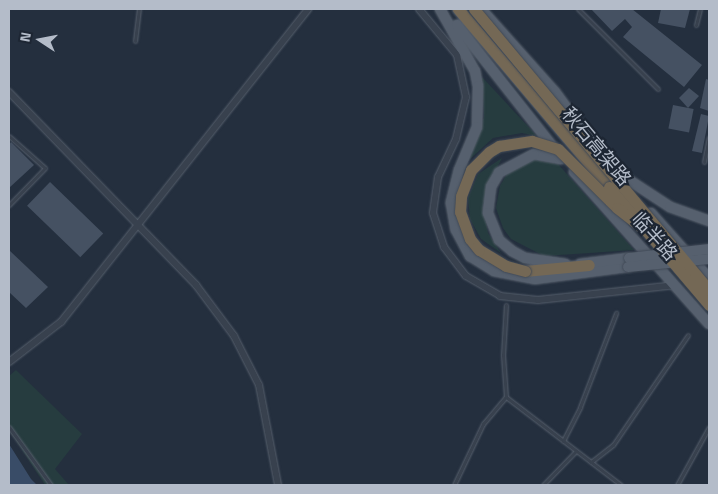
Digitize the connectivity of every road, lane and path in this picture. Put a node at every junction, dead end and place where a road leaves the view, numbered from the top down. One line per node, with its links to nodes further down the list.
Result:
1 (139, 9): 11 (lane)
2 (308, 9): 21 (street)
3 (419, 9): 28 (street)
4 (442, 9): 16 (main road, 临半路); 25 (main road)
5 (458, 9): 22 (highway, 秋石高架路, bridge)
6 (474, 9): 29 (highway, 秋石高架路, bridge)
7 (481, 9): 18 (main road, 临半路)
8 (578, 9): 12 (lane)
9 (700, 9): 10 (lane)
10 (696, 25)
11 (135, 41)
12 (658, 89)
13 (9, 92): 21 (street)
14 (9, 136): 19 (lane)
15 (709, 137): 17 (lane)
16 (563, 160): 26 (main road); 28 (main road, 临半路)
17 (704, 162)
18 (612, 170): 20 (main road); 27 (main road, 临半路)
19 (9, 205)
20 (709, 221)
21 (138, 225): 35 (street); 43 (street)
22 (643, 228): 26 (highway, bridge); 31 (highway, 秋石高架路, bridge)
23 (709, 249): 25 (main road, bridge)
24 (709, 259): 25 (main road, bridge)
25 (629, 262): 26 (main road)
26 (589, 264)
27 (709, 278)
28 (676, 285): 33 (main road, 临半路)
29 (709, 290)
30 (506, 305): 36 (lane)
31 (709, 305)
32 (616, 313): 39 (lane)
33 (709, 324)
34 (688, 335): 41 (lane)
35 (9, 362)
36 (506, 397): 39 (lane); 44 (lane)
37 (9, 427): 42 (lane)
38 (709, 427): 47 (lane)
39 (563, 441): 40 (lane)
40 (576, 451): 41 (lane); 45 (lane)
41 (591, 462): 46 (lane)
42 (51, 485)
43 (278, 485)
44 (454, 485)
45 (543, 485)
46 (621, 485)
47 (677, 485)

